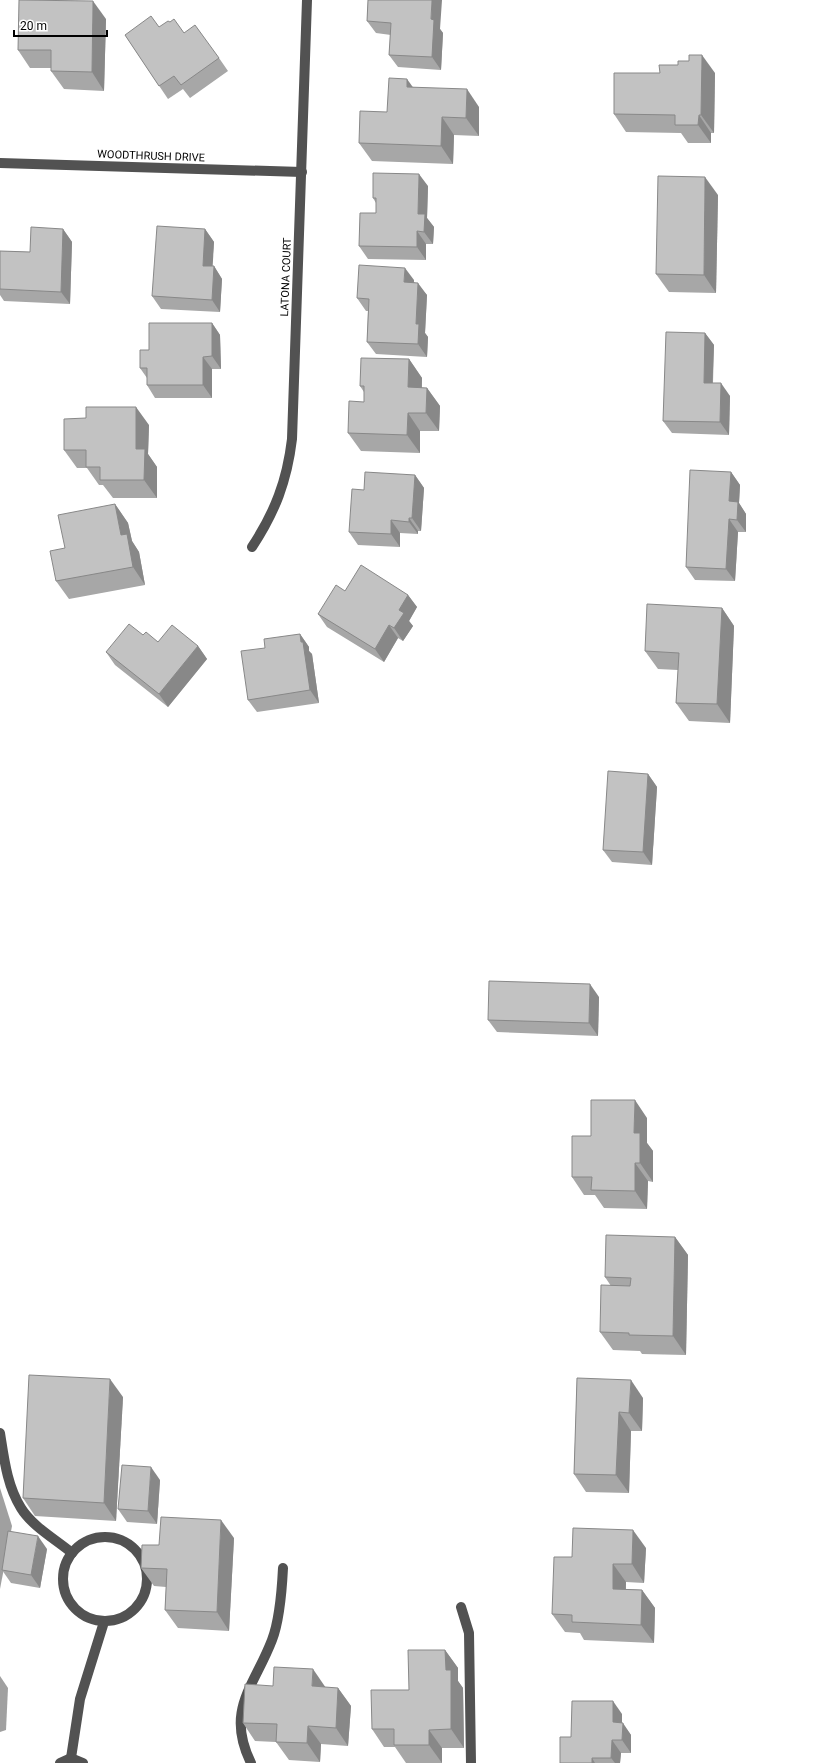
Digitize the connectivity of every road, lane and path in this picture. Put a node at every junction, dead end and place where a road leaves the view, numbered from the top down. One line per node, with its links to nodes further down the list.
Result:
1 (308, 0): 3 (street, LATONA COURT)
2 (0, 163): 3 (street, WOODTHRUSH DRIVE)
3 (302, 172): 4 (street, LATONA COURT)
4 (252, 546)
5 (0, 1433): 6 (street)
6 (72, 1553): 9 (street); 9 (street)
7 (283, 1568): 13 (street)
8 (462, 1607): 14 (street)
9 (104, 1622): 10 (street)
10 (72, 1758): 11 (street); 12 (street)
11 (60, 1763)
12 (83, 1763)
13 (251, 1763)
14 (471, 1763)

